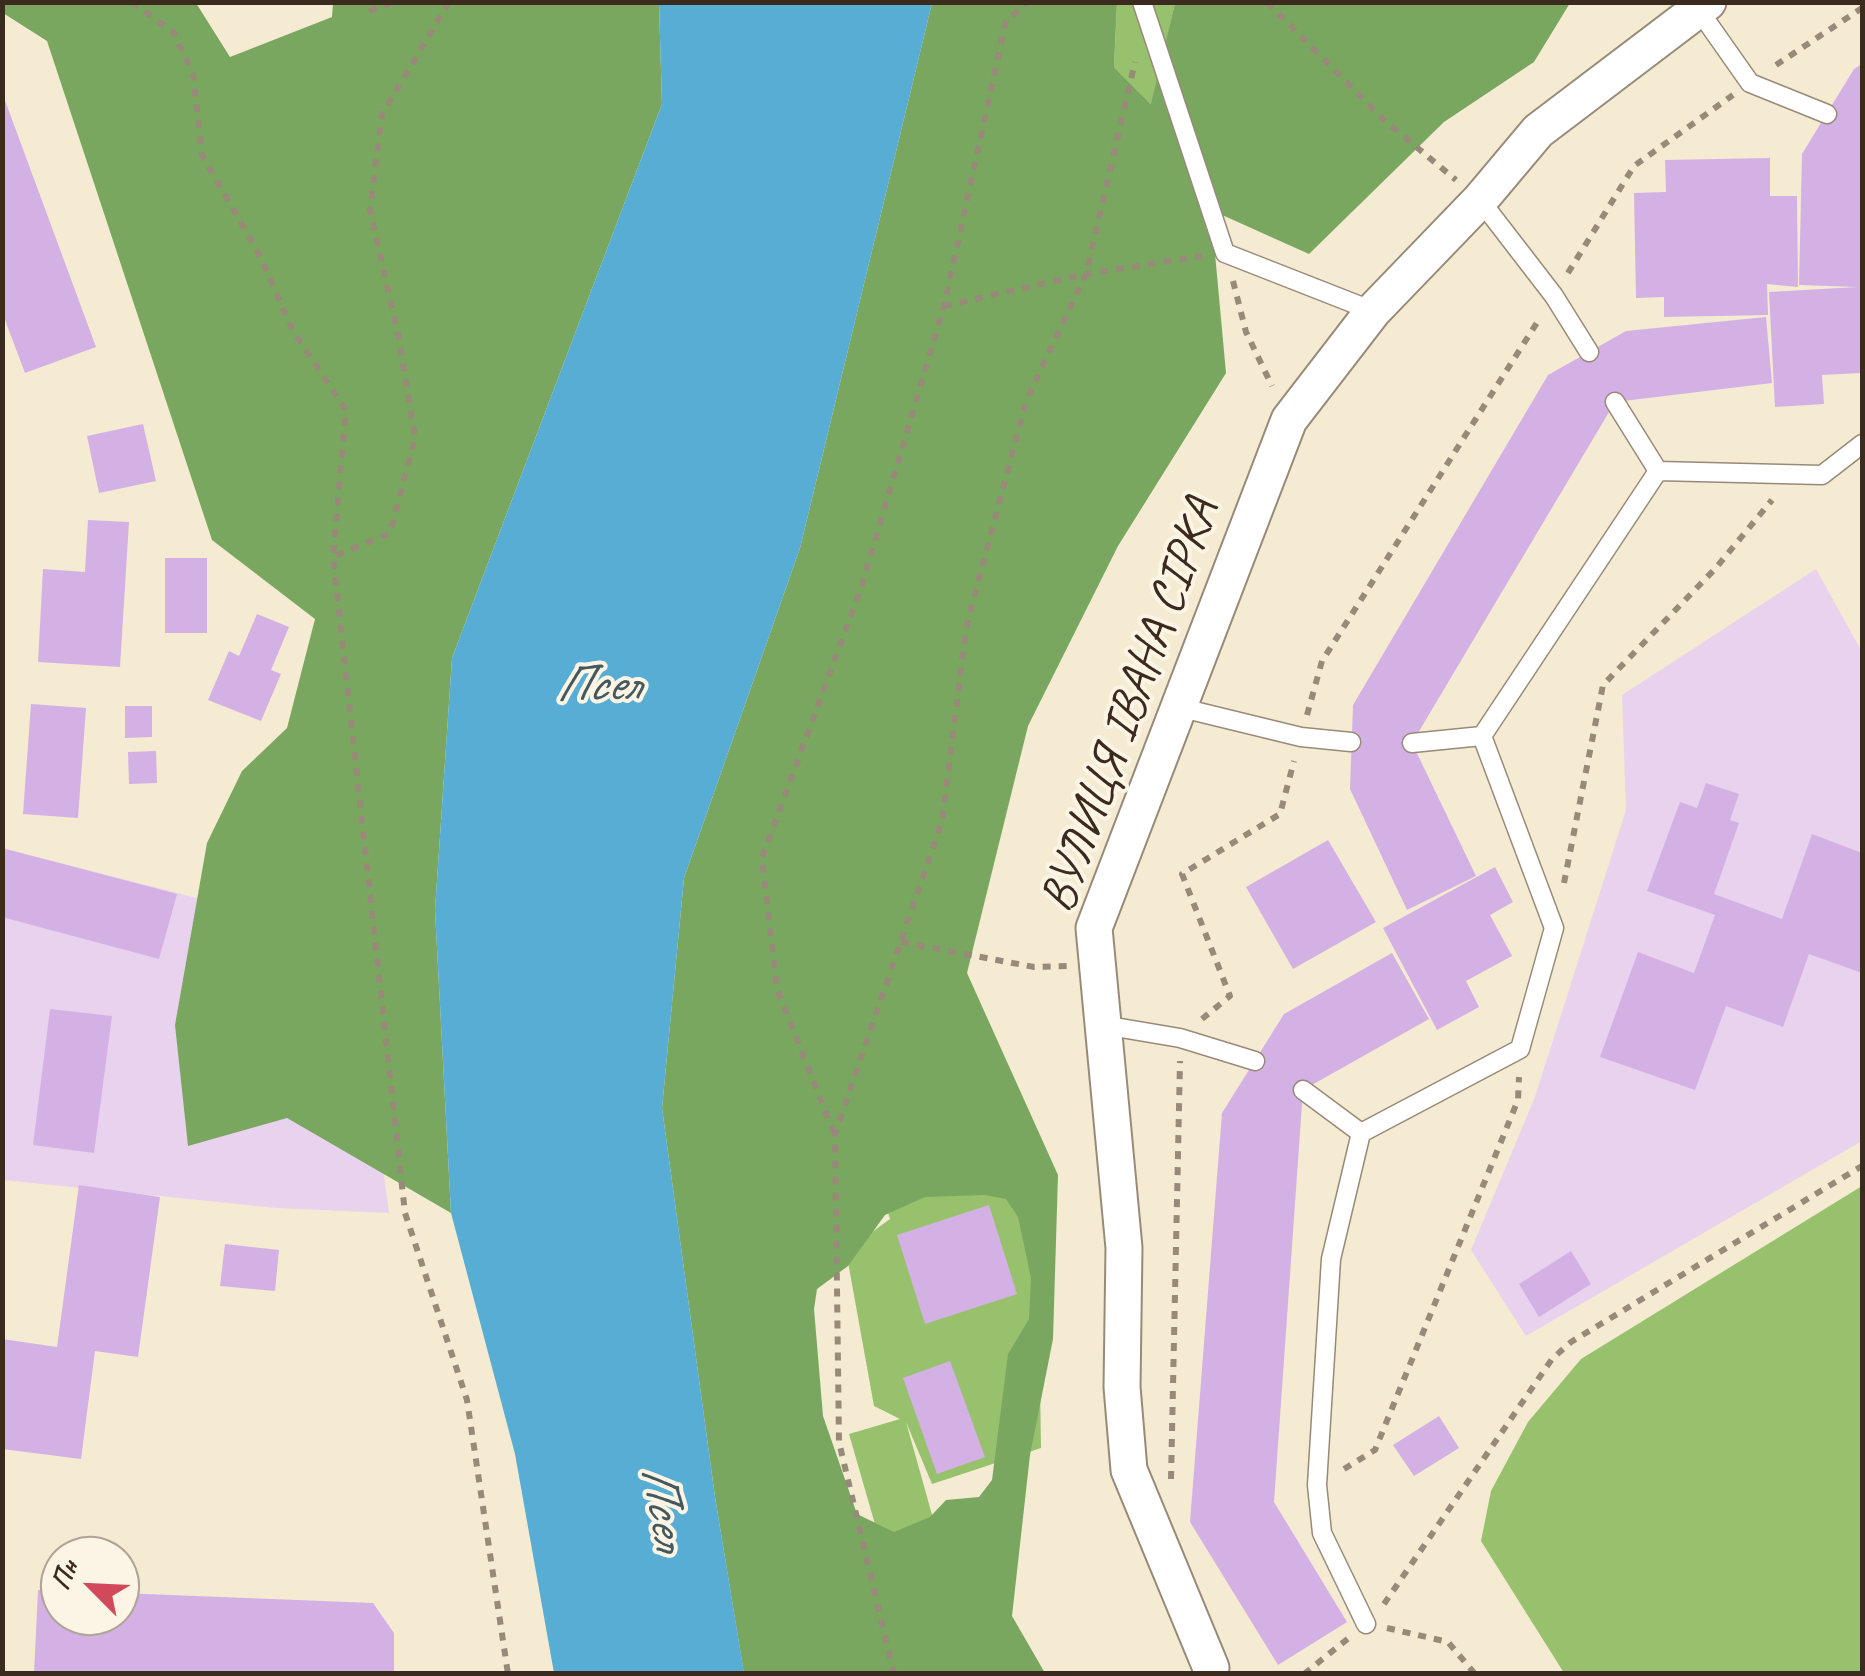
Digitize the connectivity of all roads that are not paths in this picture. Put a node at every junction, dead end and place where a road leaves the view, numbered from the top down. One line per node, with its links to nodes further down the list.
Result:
1 (1703, 6): 3 (lane); 4 (street, ВУЛИЦЯ ІВАНА СІРКА)
2 (1143, 10): 5 (lane)
3 (1827, 114)
4 (1480, 200): 5 (street, ВУЛИЦЯ ІВАНА СІРКА); 6 (lane)
5 (1373, 311): 10 (street, ВУЛИЦЯ ІВАНА СІРКА)
6 (1589, 352)
7 (1615, 402): 9 (lane)
8 (1862, 444): 9 (lane)
9 (1658, 471): 11 (lane)
10 (1182, 708): 12 (lane); 14 (street, ВУЛИЦЯ ІВАНА СІРКА)
11 (1482, 736): 13 (lane); 17 (lane)
12 (1351, 742)
13 (1412, 744)
14 (1103, 1025): 15 (lane); 19 (street, ВУЛИЦЯ ІВАНА СІРКА)
15 (1254, 1061)
16 (1302, 1090): 17 (lane)
17 (1361, 1133): 18 (lane)
18 (1366, 1624)
19 (1211, 1668)

